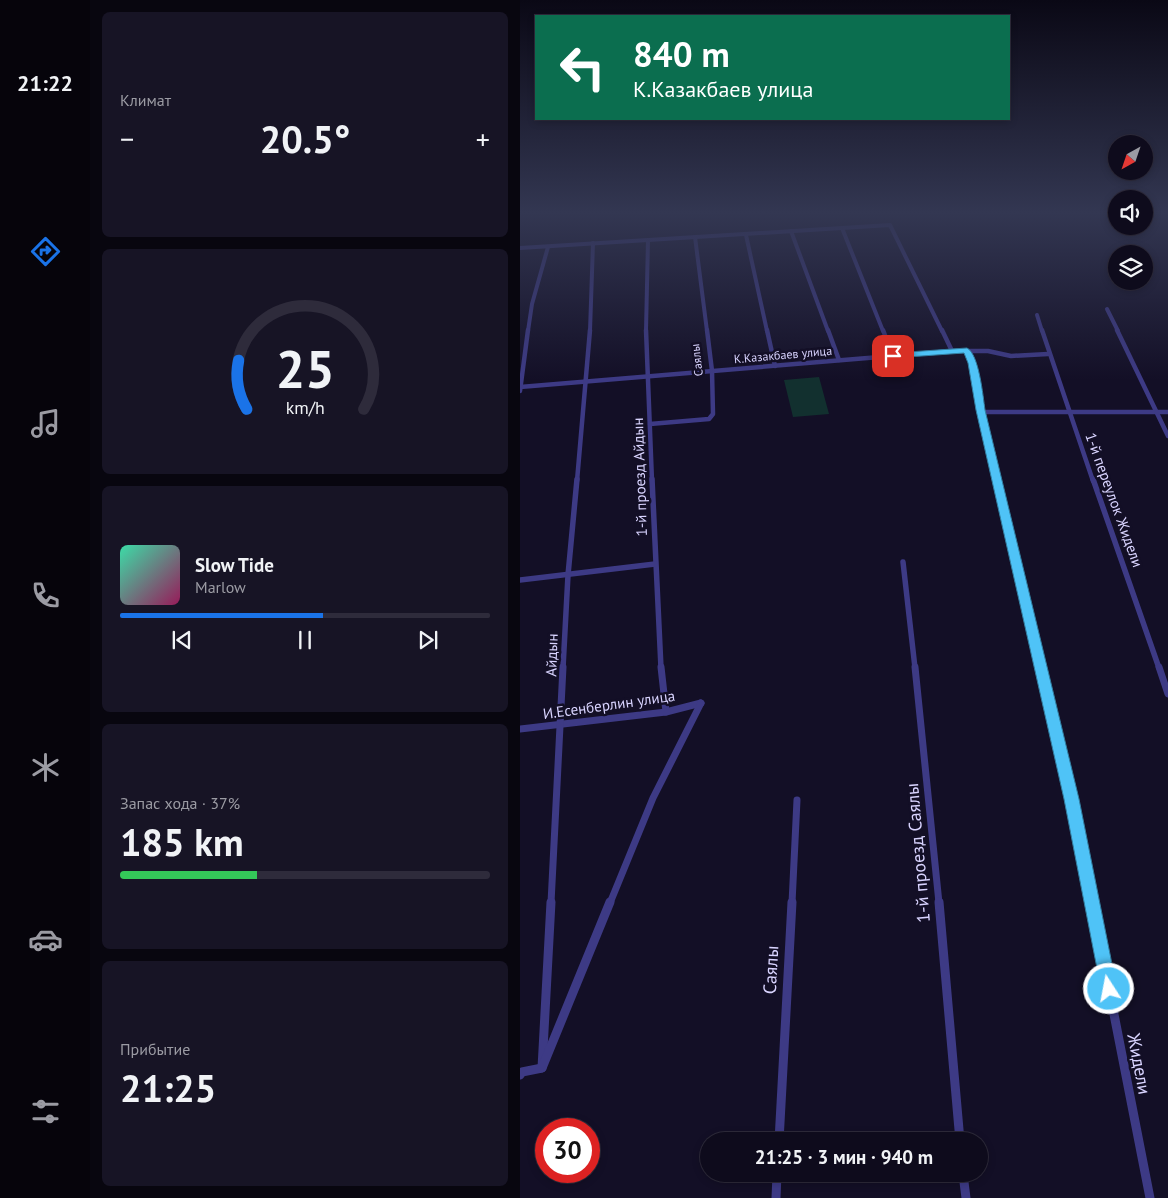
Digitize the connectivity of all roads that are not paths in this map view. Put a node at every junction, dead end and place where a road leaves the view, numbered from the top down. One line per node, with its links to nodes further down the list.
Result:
1 (542, 268): 20 (street)
2 (592, 268): 19 (street, Айдын)
3 (647, 268): 18 (street, 1-й проезд Айдын)
4 (699, 268): 17 (street, Саялы)
5 (753, 268): 16 (street)
6 (805, 268): 15 (street)
7 (858, 268): 14 (street)
8 (911, 268): 11 (street)
9 (1106, 309): 23 (street)
10 (1037, 315): 13 (street, 1-й переулок Жидели)
11 (952, 351): 12 (street, К.Казакбаев улица); 14 (street, К.Казакбаев улица)
12 (967, 351): 13 (street, К.Казакбаев улица); 21 (street, Жидели)
13 (1048, 354): 22 (street, 1-й переулок Жидели)
14 (893, 356): 15 (street, К.Казакбаев улица)
15 (839, 360): 16 (street, К.Казакбаев улица)
16 (775, 366): 17 (street, К.Казакбаев улица)
17 (712, 371): 18 (street, К.Казакбаев улица); 25 (street, Саялы)
18 (649, 376): 19 (street, К.Казакбаев улица); 25 (street, 1-й проезд Айдын)
19 (585, 382): 20 (street, К.Казакбаев улица); 29 (street, Айдын)
20 (520, 388)
21 (982, 412): 22 (street); 44 (street, Жидели)
22 (1068, 412): 23 (street); 31 (street, 1-й переулок Жидели)
23 (1156, 412): 24 (street); 26 (street)
24 (1168, 412)
25 (650, 424): 28 (street, 1-й проезд Айдын)
26 (1168, 436)
27 (903, 562): 39 (street, 1-й проезд Саялы)
28 (655, 564): 29 (street); 32 (street, 1-й проезд Айдын)
29 (568, 574): 30 (street); 33 (street, Айдын)
30 (520, 580)
31 (1168, 694)
32 (666, 712): 33 (street, И.Есенберлин улица); 36 (street, И.Есенберлин улица)
33 (561, 724): 34 (street, И.Есенберлин улица); 36 (street, Айдын)
34 (520, 729)
35 (796, 800): 38 (street, Саялы)
36 (542, 1068): 37 (street)
37 (520, 1075)
38 (778, 1132)
39 (959, 1132)
40 (777, 1182): 42 (street)
41 (964, 1182): 43 (street)
42 (776, 1198)
43 (966, 1198)
44 (1150, 1198)

